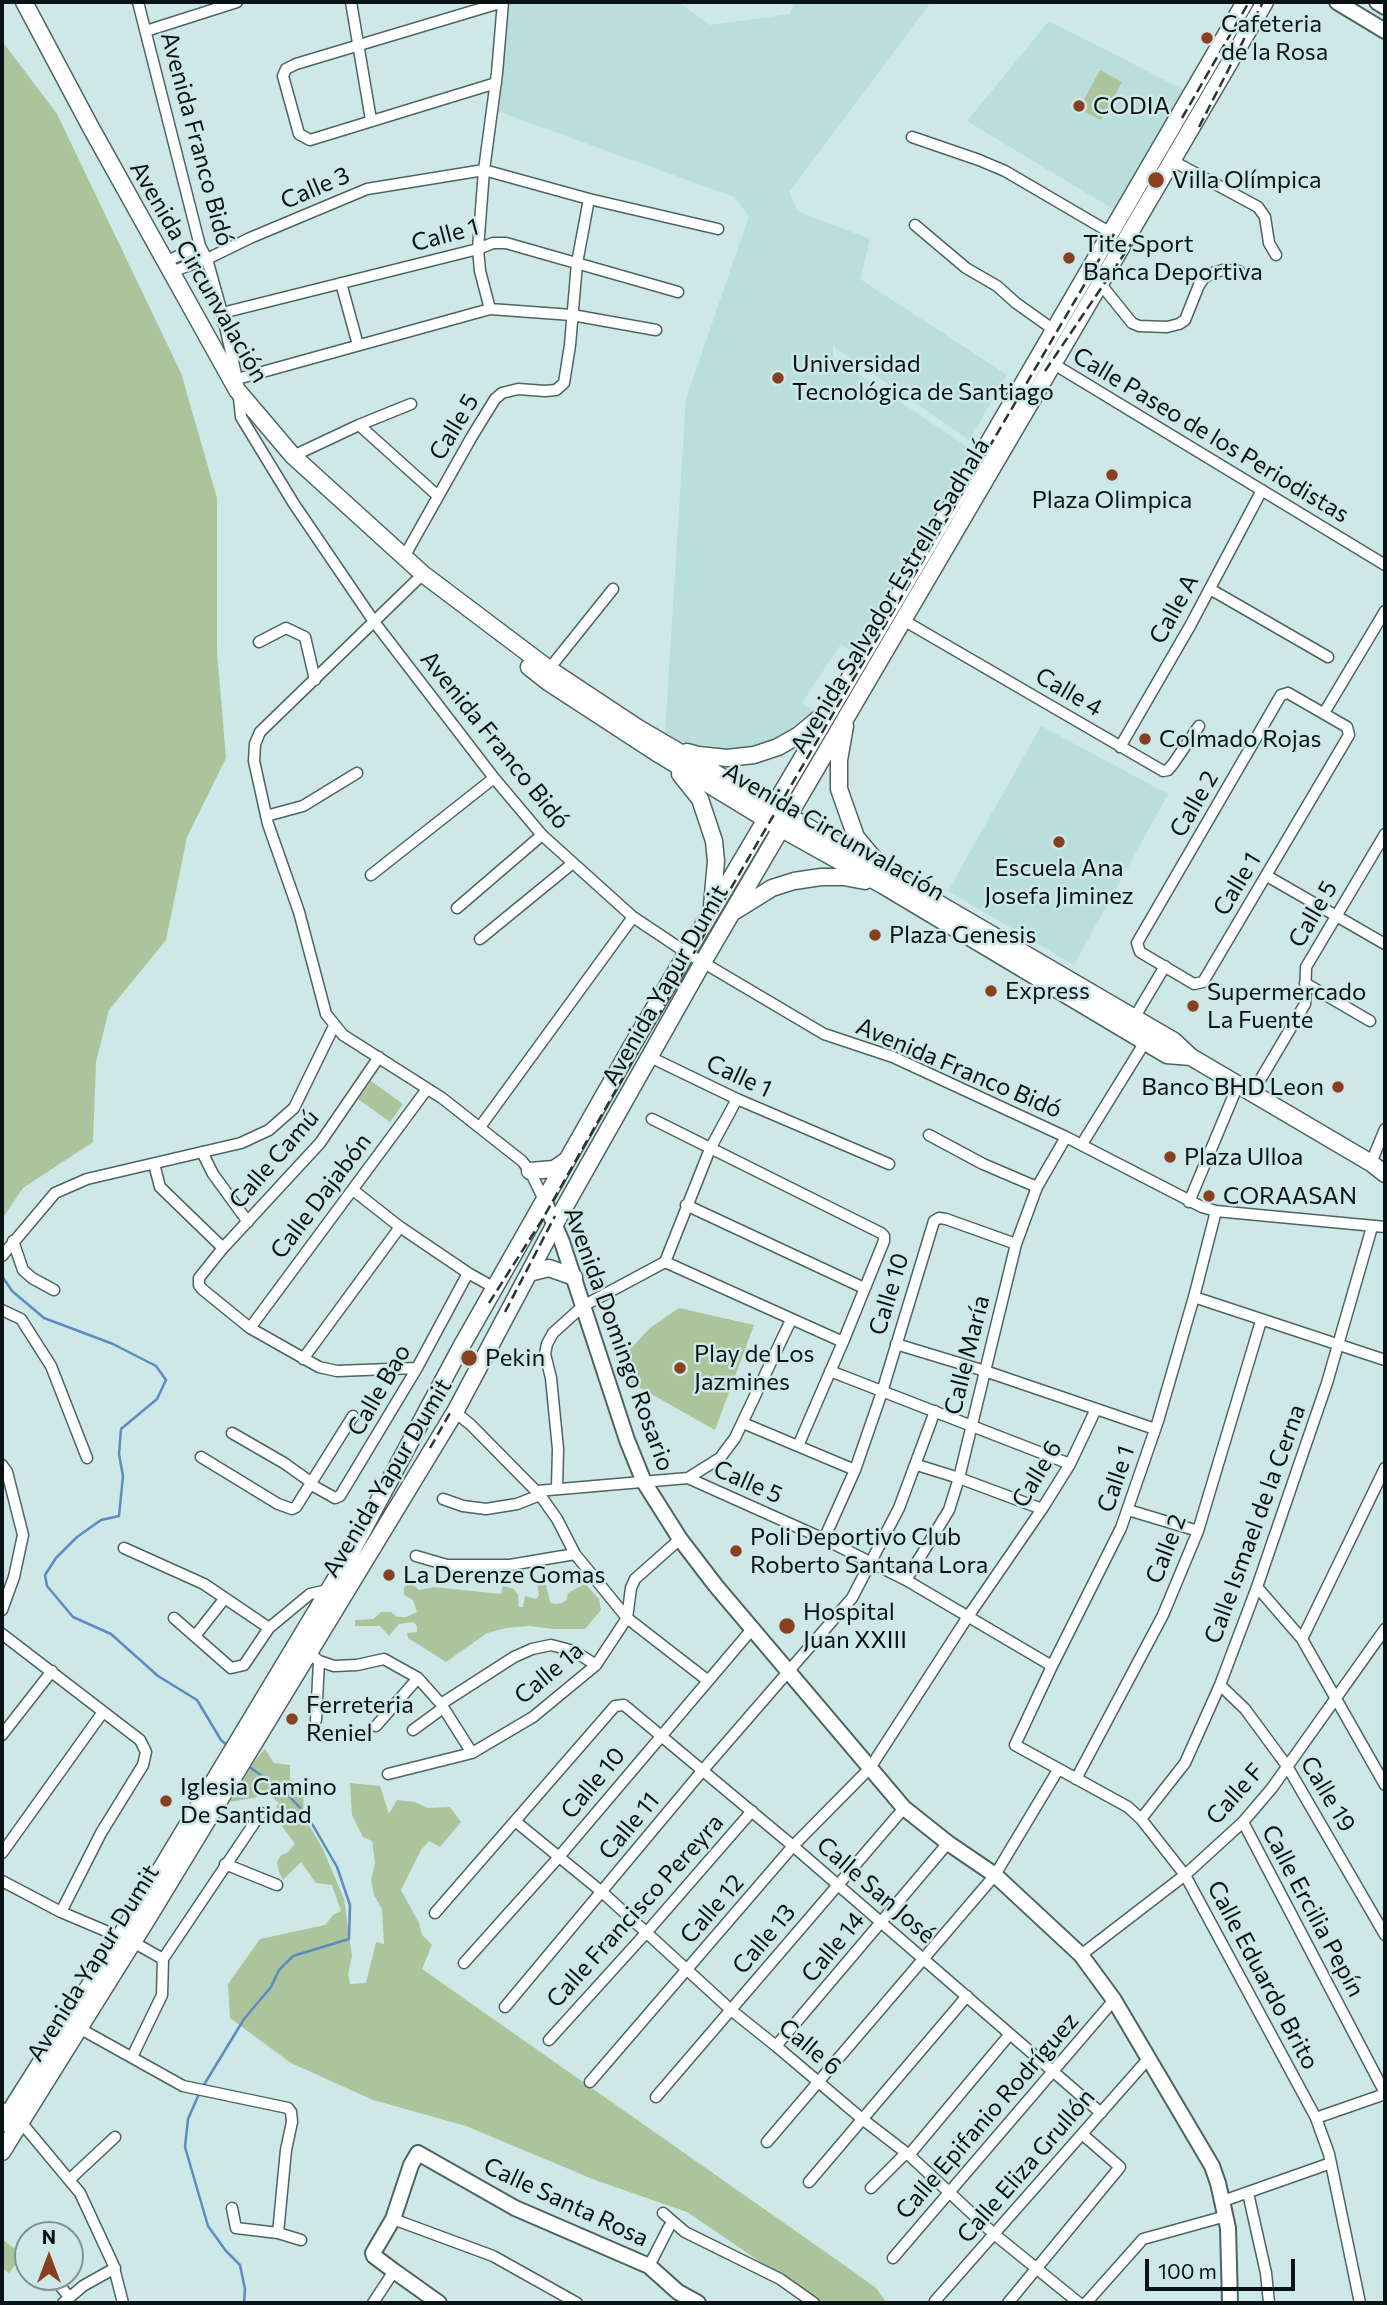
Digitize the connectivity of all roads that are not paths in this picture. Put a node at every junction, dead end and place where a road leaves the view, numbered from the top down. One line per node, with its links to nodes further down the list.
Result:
1 (24, 2): 28 (main road, Avenida Circunvalación)
2 (138, 2): 11 (street, Avenida Franco Bidó)
3 (237, 2): 11 (street)
4 (351, 2): 13 (street)
5 (503, 2): 13 (street); 14 (street)
6 (1245, 2): 22 (main road, Avenida Salvador Estrella Sadhalá)
7 (1265, 2): 17 (main road, Avenida Salvador Estrella Sadhalá)
8 (1337, 2): 12 (main road)
9 (1377, 2): 10 (main road)
10 (1385, 7)
11 (146, 31): 23 (street, Avenida Franco Bidó)
12 (1385, 31)
13 (358, 47): 15 (street); 15 (street)
14 (496, 83): 15 (street); 18 (street)
15 (372, 120)
16 (912, 137): 22 (street)
17 (1171, 160): 25 (street); 30 (main road, Avenida Salvador Estrella Sadhalá)
18 (484, 170): 19 (street); 24 (street); 26 (street, Calle 3)
19 (589, 199): 21 (street); 27 (street, Calle 5)
20 (915, 225): 37 (street)
21 (718, 229)
22 (1111, 233): 37 (main road, Avenida Salvador Estrella Sadhalá)
23 (200, 246): 26 (street, Avenida Franco Bidó); 28 (street)
24 (478, 249): 27 (street, Calle 1); 31 (street, Calle 1); 33 (street)
25 (1276, 255)
26 (206, 259): 28 (street, Calle 3); 34 (street, Avenida Franco Bidó)
27 (577, 263): 32 (street, Calle 1); 35 (street, Calle 5)
28 (168, 267): 40 (main road, Avenida Circunvalación)
29 (1238, 271): 30 (street)
30 (1099, 282): 39 (main road, Avenida Salvador Estrella Sadhalá)
31 (341, 283): 34 (street, Calle 1); 38 (street)
32 (678, 292)
33 (490, 309): 35 (street); 38 (street)
34 (222, 313): 40 (street, Avenida Franco Bidó)
35 (572, 315): 36 (street); 45 (street, Calle 5)
36 (656, 330)
37 (1054, 330): 59 (main road, Avenida Salvador Estrella Sadhalá)
38 (358, 345): 40 (street)
39 (1052, 363): 44 (street, Calle Paseo de los Periodistas); 53 (main road, Avenida Salvador Estrella Sadhalá)
40 (237, 385): 43 (main road, Avenida Circunvalación); 54 (street, Avenida Franco Bidó)
41 (411, 404): 42 (street)
42 (359, 425): 43 (street); 45 (street)
43 (293, 457): 46 (main road, Avenida Circunvalación)
44 (1262, 490): 47 (street, Calle Paseo de los Periodistas); 50 (street, Calle A)
45 (438, 496): 46 (street, Calle 5)
46 (404, 557): 48 (main road, Avenida Circunvalación)
47 (1385, 565)
48 (423, 574): 52 (main road, Avenida Circunvalación); 54 (street, Avenida Domingo Rosario)
49 (613, 589): 57 (street)
50 (1210, 589): 56 (street); 62 (street, Calle A)
51 (1385, 611): 60 (street)
52 (473, 613): 57 (main road, Avenida Circunvalación); 63 (main road, Avenida Circunvalación)
53 (903, 620): 59 (main road, Avenida Salvador Estrella Sadhalá); 62 (street, Calle 4)
54 (375, 623): 58 (street, Avenida Domingo Rosario); 65 (street, Avenida Franco Bidó)
55 (259, 642): 58 (street)
56 (1328, 657)
57 (549, 669): 63 (main road, Avenida Circunvalación)
58 (315, 680): 66 (street, Avenida Domingo Rosario)
59 (842, 707): 63 (main road); 67 (main road, Avenida Salvador Estrella Sadhalá); 73 (main road)
60 (1324, 713): 72 (street, Calle 1); 83 (street, Calle 2)
61 (1199, 726): 62 (street, Calle 4)
62 (1120, 747)
63 (663, 750): 67 (main road, Avenida Circunvalación); 75 (main road)
64 (357, 773): 66 (street)
65 (494, 778): 68 (street, Avenida Franco Bidó); 71 (street)
66 (266, 816): 87 (street, Avenida Domingo Rosario)
67 (777, 817): 73 (main road, Avenida Circunvalación); 75 (main road, Avenida Yapur Dumit); 76 (main road, Avenida Yapur Dumit)
68 (542, 835): 70 (street, Avenida Franco Bidó); 74 (street)
69 (1384, 840): 77 (street, Calle 5)
70 (573, 863): 78 (street, Avenida Franco Bidó); 79 (street)
71 (371, 875)
72 (1267, 876): 77 (street); 83 (street, Calle 1)
73 (887, 881): 76 (main road); 86 (main road, Avenida Circunvalación)
74 (457, 908)
75 (712, 912): 81 (main road, Avenida Yapur Dumit)
76 (730, 915): 82 (main road, Avenida Yapur Dumit)
77 (1335, 916): 80 (street); 84 (street, Calle 5)
78 (633, 917): 81 (street, Avenida Franco Bidó); 96 (street)
79 (480, 939)
80 (1385, 944)
81 (687, 953): 82 (street, Avenida Franco Bidó); 103 (main road, Avenida Yapur Dumit)
82 (702, 962): 90 (main road, Avenida Yapur Dumit); 99 (street, Avenida Franco Bidó)
83 (1164, 966): 86 (street)
84 (1305, 983): 85 (street); 93 (street, Calle 5)
85 (1370, 1021)
86 (1130, 1025): 88 (main road, Avenida Circunvalación); 91 (main road, Avenida Circunvalación)
87 (334, 1026): 89 (street, Avenida Domingo Rosario); 102 (street)
88 (1145, 1042): 91 (main road, Avenida Circunvalación); 100 (street)
89 (379, 1057): 92 (street, Avenida Domingo Rosario); 115 (street, Calle Camú)
90 (650, 1057): 94 (street, Calle 1); 116 (main road, Avenida Yapur Dumit)
91 (1191, 1057): 93 (main road, Avenida Circunvalación)
92 (427, 1089): 96 (street, Avenida Domingo Rosario); 110 (street, Calle Dajabón)
93 (1245, 1089): 104 (main road, Avenida Circunvalación); 112 (street, Calle 5)
94 (737, 1099): 101 (street); 106 (street, Calle 1)
95 (652, 1119): 101 (street)
96 (480, 1128): 107 (street, Avenida Domingo Rosario)
97 (1385, 1129): 104 (street)
98 (929, 1135): 109 (street)
99 (1066, 1137): 100 (street, Avenida Franco Bidó); 109 (street, Calle María)
100 (1082, 1144): 112 (street, Avenida Franco Bidó)
101 (710, 1149): 113 (street); 128 (street)
102 (202, 1152): 105 (street); 115 (street)
103 (569, 1158): 107 (main road); 111 (main road, Avenida Yapur Dumit)
104 (1371, 1163): 108 (main road, Avenida Circunvalación)
105 (154, 1164): 121 (street); 122 (street)
106 (889, 1164)
107 (530, 1171): 111 (street, Avenida Domingo Rosario)
108 (1385, 1174)
109 (1037, 1187): 120 (street, Calle María)
110 (353, 1190): 117 (street); 135 (street, Calle Dajabón)
111 (544, 1200): 116 (main road, Avenida Domingo Rosario); 127 (main road, Avenida Yapur Dumit)
112 (1189, 1202): 114 (street, Avenida Franco Bidó)
113 (686, 1205): 123 (street); 128 (street)
114 (1216, 1211): 118 (street, Avenida Franco Bidó); 130 (street, Calle 1)
115 (248, 1222): 122 (street, Calle Camú)
116 (555, 1224): 125 (main road, Avenida Yapur Dumit); 126 (main road, Avenida Domingo Rosario)
117 (400, 1227): 124 (street); 139 (street)
118 (1372, 1227): 119 (street, Avenida Franco Bidó); 138 (street, Calle Ismael de la Cerna)
119 (1385, 1227)
120 (1016, 1244): 137 (street, Calle 10); 143 (street, Calle María)
121 (7, 1248): 129 (street)
122 (223, 1248): 135 (street, Calle Camú)
123 (665, 1262): 131 (street); 133 (street)
124 (468, 1273): 127 (street); 141 (street, Calle Bao)
125 (529, 1273): 126 (main road); 147 (main road, Avenida Yapur Dumit)
126 (574, 1276): 131 (main road, Avenida Domingo Rosario)
127 (495, 1288): 179 (main road, Avenida Yapur Dumit)
128 (864, 1288): 136 (street)
129 (54, 1290)
130 (1194, 1297): 134 (street); 151 (street, Calle 1)
131 (583, 1306): 163 (main road, Avenida Domingo Rosario); 165 (street)
132 (2, 1310): 155 (street)
133 (790, 1320): 136 (street); 149 (street)
134 (1261, 1321): 138 (street); 170 (street, Calle 2)
135 (250, 1328): 139 (street)
136 (843, 1342): 142 (street)
137 (896, 1343): 143 (street); 144 (street, Calle 10)
138 (1339, 1344): 140 (street); 178 (street, Calle Ismael de la Cerna)
139 (303, 1359): 141 (street)
140 (1385, 1360)
141 (417, 1368): 164 (street, Calle Bao)
142 (830, 1371): 144 (street); 153 (street)
143 (985, 1371): 145 (street); 150 (street, Calle María)
144 (882, 1392): 146 (street); 160 (street, Calle 10)
145 (1096, 1409): 151 (street); 156 (street, Calle 6)
146 (935, 1411): 150 (street); 158 (street)
147 (454, 1412): 166 (street); 191 (main road, Avenida Yapur Dumit)
148 (353, 1416): 164 (street)
149 (743, 1423): 153 (street); 161 (street)
150 (971, 1426): 156 (street); 162 (street, Calle María)
151 (1155, 1429): 169 (street, Calle 1)
152 (232, 1433): 164 (street)
153 (798, 1446): 160 (street)
154 (201, 1457): 164 (street)
155 (87, 1458)
156 (1070, 1464): 168 (street, Calle 6)
157 (2, 1465): 181 (street)
158 (916, 1465): 162 (street); 176 (street)
159 (1385, 1468): 190 (street)
160 (855, 1471): 172 (street, Calle 10)
161 (688, 1478): 163 (street, Calle 5); 172 (street, Calle 5)
162 (959, 1478): 168 (street); 177 (street, Calle María)
163 (644, 1482): 165 (street, Calle 5); 171 (main road, Avenida Domingo Rosario)
164 (311, 1483)
165 (557, 1488): 166 (street, Calle 5)
166 (538, 1493): 167 (street, Calle 5); 174 (street)
167 (443, 1499)
168 (1042, 1509): 184 (street, Calle 6)
169 (1128, 1510): 170 (street); 193 (street, Calle 1)
170 (1198, 1531): 215 (street, Calle 2)
171 (680, 1539): 183 (street, Calle 1a); 186 (main road, Avenida Domingo Rosario)
172 (824, 1539): 176 (street, Calle 5)
173 (124, 1548): 180 (street)
174 (575, 1554): 175 (street); 183 (street)
175 (416, 1556)
176 (871, 1563): 177 (street, Calle 5); 195 (street)
177 (906, 1580): 184 (street, Calle 5)
178 (1257, 1587): 190 (street); 198 (street, Calle Ismael de la Cerna)
179 (328, 1590): 185 (street); 201 (main road, Avenida Yapur Dumit)
180 (225, 1598): 185 (street); 189 (street)
181 (2, 1610)
182 (174, 1618): 189 (street)
183 (627, 1618): 192 (street, Calle 1a); 197 (street)
184 (967, 1618): 193 (street, Calle 5); 211 (street, Calle 6)
185 (270, 1628): 189 (street)
186 (753, 1628): 195 (main road, Avenida Domingo Rosario); 197 (street, Calle 10)
187 (2, 1634): 194 (street)
188 (1384, 1635): 199 (street, Calle F)
189 (195, 1636)
190 (1302, 1639): 199 (street)
191 (314, 1657): 196 (street); 201 (main road, Avenida Yapur Dumit); 203 (street)
192 (596, 1665): 200 (street); 209 (street, Calle 1a)
193 (1052, 1666): 208 (street, Calle 1)
194 (52, 1671): 202 (street); 207 (street)
195 (788, 1673): 211 (main road, Avenida Domingo Rosario); 212 (street, Calle 11)
196 (418, 1678): 200 (street); 204 (street)
197 (707, 1680): 206 (street, Calle 10)
198 (1220, 1685): 210 (street, Calle 19); 220 (street, Calle Ismael de la Cerna)
199 (1335, 1699): 210 (street, Calle F); 216 (street)
200 (442, 1706): 205 (street); 209 (street)
201 (265, 1709): 239 (main road, Avenida Yapur Dumit)
202 (103, 1712): 225 (street); 234 (street)
203 (317, 1720)
204 (376, 1726)
205 (413, 1730)
206 (662, 1734): 212 (street, Calle San José); 221 (street, Calle San José); 226 (street, Calle 10)
207 (2, 1735)
208 (1015, 1745): 213 (street, Calle Eduardo Brito)
209 (472, 1753): 214 (street, Calle 1a)
210 (1287, 1766): 222 (street, Calle F); 238 (street, Calle 19)
211 (870, 1768): 217 (main road, Avenida Domingo Rosario); 224 (street, Calle 12)
212 (704, 1770): 218 (street, Calle San José); 233 (street, Calle 11)
213 (1058, 1770): 215 (street, Calle Eduardo Brito); 229 (street)
214 (388, 1774)
215 (1076, 1779): 220 (street, Calle Eduardo Brito)
216 (1385, 1785)
217 (904, 1808): 223 (main road, Avenida Domingo Rosario); 232 (street, Calle 13)
218 (752, 1811): 224 (street, Calle San José); 237 (street, Calle Francisco Pereyra)
219 (261, 1813): 227 (street)
220 (1140, 1819): 228 (street, Calle Eduardo Brito)
221 (515, 1821): 226 (street, Calle 6); 235 (street)
222 (1243, 1822): 228 (street, Calle F); 258 (street, Calle Ercilia Pepín)
223 (948, 1843): 229 (main road, Avenida Domingo Rosario); 236 (street, Calle 14)
224 (793, 1846): 232 (street, Calle San José); 244 (street, Calle 12)
225 (2, 1853)
226 (558, 1858): 233 (street, Calle 6); 243 (street, Calle 10)
227 (225, 1864): 231 (street); 241 (street)
228 (1185, 1874): 240 (street, Calle F); 262 (street, Calle Eduardo Brito)
229 (995, 1875): 240 (main road, Avenida Domingo Rosario); 242 (street)
230 (2, 1881): 234 (street)
231 (277, 1885)
232 (837, 1886): 236 (street, Calle San José); 248 (street, Calle 13)
233 (602, 1892): 237 (street, Calle 6); 247 (street, Calle 11)
234 (61, 1912): 239 (street)
235 (435, 1913)
236 (882, 1922): 242 (street, Calle San José); 252 (street, Calle 14)
237 (646, 1933): 244 (street, Calle 6); 251 (street, Calle Francisco Pereyra)
238 (1385, 1935)
239 (127, 1939): 241 (street); 249 (main road, Avenida Yapur Dumit); 261 (main road, Avenida Yapur Dumit)
240 (1081, 1955): 246 (main road, Avenida Domingo Rosario)
241 (163, 1959): 253 (street)
242 (925, 1959): 245 (street, Calle San José); 257 (street)
243 (464, 1963)
244 (686, 1970): 248 (street, Calle 6); 256 (street, Calle 12)
245 (967, 1996): 250 (street, Calle San José); 263 (street)
246 (1114, 2000): 254 (main road, Avenida Domingo Rosario); 255 (street, Calle Epifanio Rodríguez)
247 (505, 2007)
248 (731, 2010): 252 (street, Calle 6); 259 (street, Calle 13)
249 (79, 2028): 253 (street); 261 (main road, Avenida Yapur Dumit)
250 (1010, 2034): 255 (street, Calle San José); 268 (street)
251 (549, 2040)
252 (776, 2046): 257 (street, Calle 6)
253 (132, 2057): 280 (street)
254 (1148, 2059): 260 (street, Calle Eliza Grullón); 276 (main road, Avenida Domingo Rosario)
255 (1054, 2070): 260 (street, Calle San José); 273 (street, Calle Epifanio Rodríguez)
256 (590, 2082)
257 (819, 2082): 263 (street, Calle 6); 266 (street)
258 (1385, 2094): 262 (street)
259 (656, 2097)
260 (1101, 2113): 264 (street, Calle Eliza Grullón)
261 (8, 2117): 267 (main road, Avenida Yapur Dumit); 270 (street)
262 (1316, 2118): 269 (street, Calle Eduardo Brito)
263 (861, 2119): 268 (street, Calle 6); 271 (street)
264 (1082, 2134): 281 (street, Calle Eliza Grullón); 286 (street)
265 (115, 2137): 270 (street)
266 (767, 2142)
267 (2, 2152)
268 (908, 2154): 272 (street); 273 (street, Calle 6)
269 (1331, 2163): 274 (street); 302 (street, Calle Eduardo Brito)
270 (69, 2180): 285 (street)
271 (809, 2182)
272 (871, 2188)
273 (950, 2193): 281 (street, Calle 6); 283 (street, Calle Epifanio Rodríguez)
274 (1248, 2193): 276 (street); 301 (street)
275 (232, 2208): 280 (street)
276 (1224, 2209): 299 (street); 300 (main road, Avenida Domingo Rosario)
277 (663, 2213): 296 (street)
278 (393, 2219): 284 (main road, Calle Santa Rosa); 287 (main road); 294 (street)
279 (669, 2227): 284 (street)
280 (278, 2233): 282 (street)
281 (994, 2234): 286 (street, Calle 6); 290 (street, Calle Eliza Grullón)
282 (301, 2240)
283 (893, 2259)
284 (649, 2266): 288 (main road, Calle Santa Rosa)
285 (115, 2267): 289 (street); 291 (street)
286 (1035, 2269): 297 (street); 298 (street, Calle 6)
287 (394, 2271): 292 (street); 293 (main road)
288 (675, 2297): 295 (main road, Calle Santa Rosa)
289 (66, 2300)
290 (935, 2301)
291 (123, 2303)
292 (373, 2303)
293 (437, 2303)
294 (577, 2303)
295 (698, 2303)
296 (814, 2303)
297 (1008, 2303)
298 (1079, 2303)
299 (1086, 2303)
300 (1230, 2303)
301 (1269, 2303)
302 (1360, 2303)

